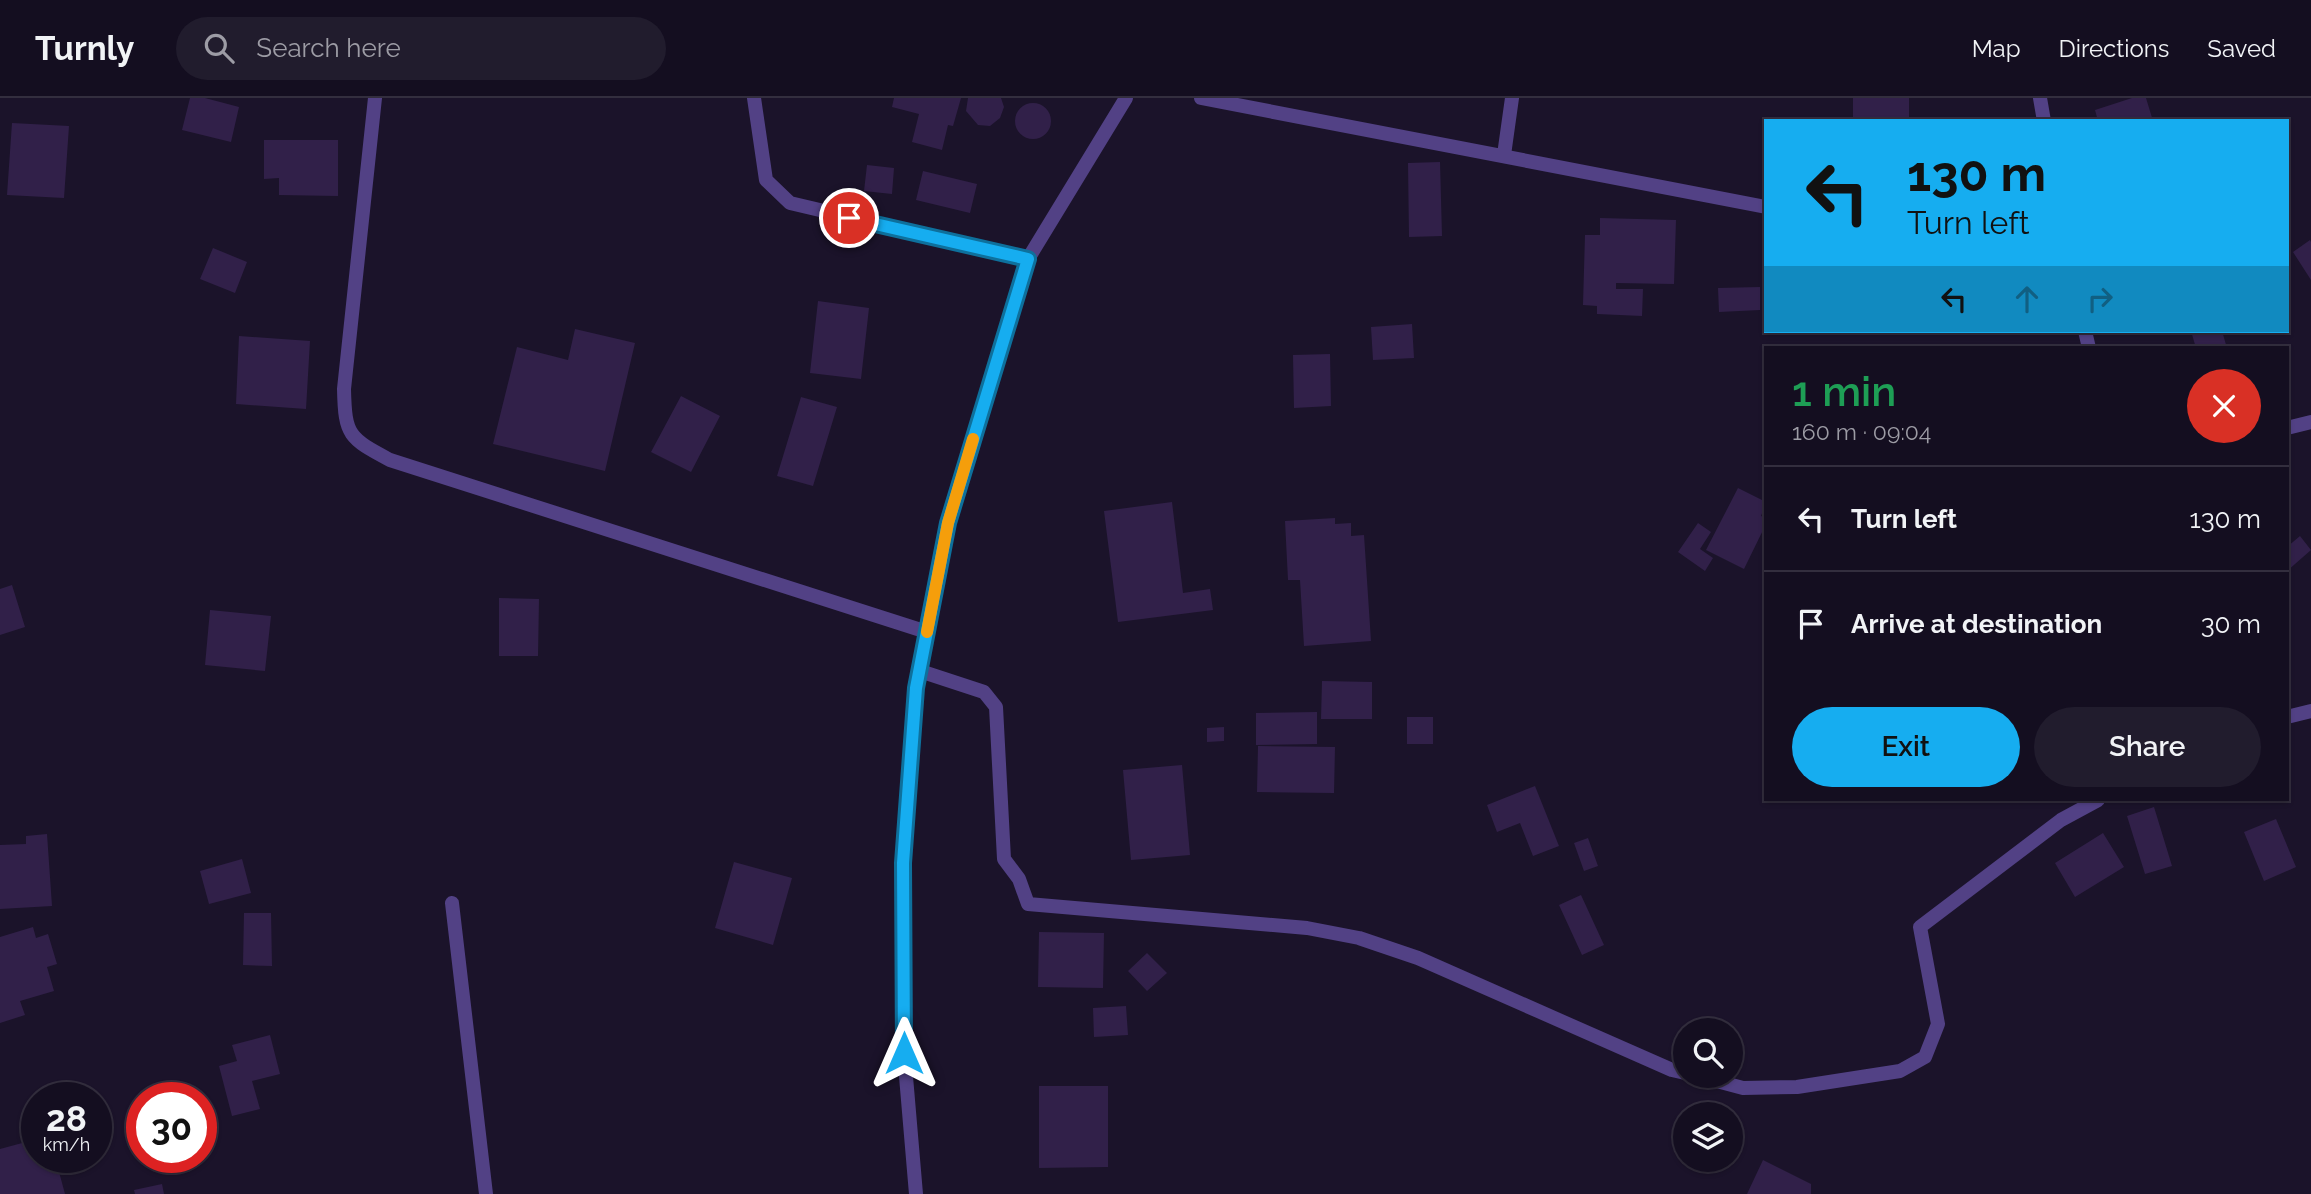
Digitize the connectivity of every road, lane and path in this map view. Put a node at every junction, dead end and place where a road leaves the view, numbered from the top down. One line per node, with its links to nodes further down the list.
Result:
1 (754, 98): 10 (street)
2 (1126, 98): 10 (street)
3 (1201, 98): 8 (street)
4 (1512, 98): 8 (street)
5 (2040, 98): 7 (street)
6 (371, 99): 13 (street)
7 (2044, 119)
8 (1504, 155): 9 (street)
9 (1764, 207)
10 (1028, 259): 13 (street)
11 (2311, 422): 12 (street)
12 (2289, 428)
13 (927, 632): 14 (street)
14 (919, 671): 19 (street); 22 (street)
15 (2311, 711): 16 (street)
16 (2289, 716)
17 (2096, 801): 20 (street)
18 (452, 903): 21 (street)
19 (1673, 1070)
20 (1743, 1087)
21 (486, 1194)
22 (916, 1194)

